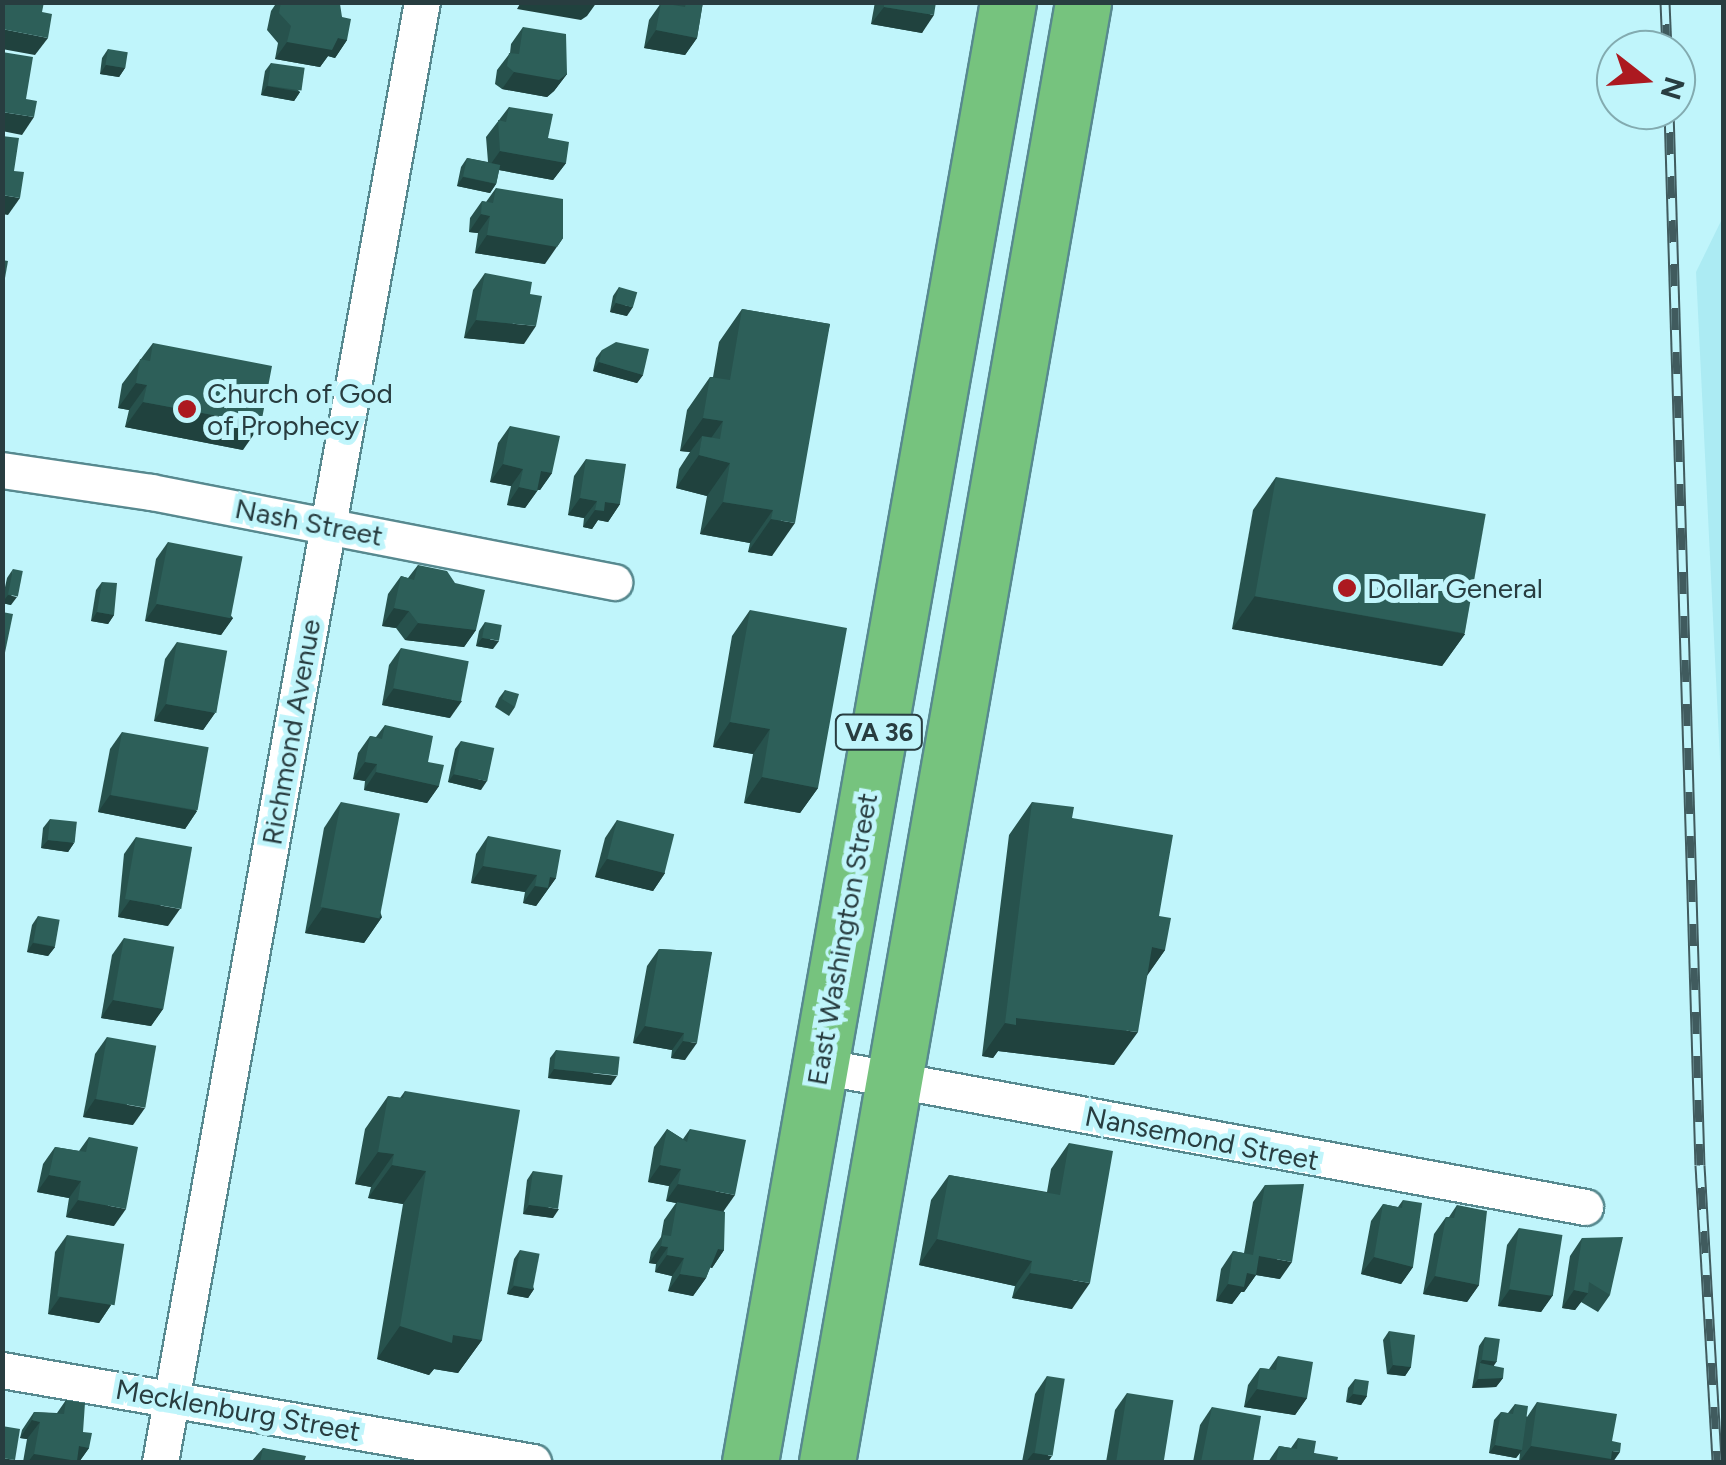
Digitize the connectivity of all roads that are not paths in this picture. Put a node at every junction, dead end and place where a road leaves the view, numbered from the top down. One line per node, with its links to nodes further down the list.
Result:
1 (422, 2): 5 (street, Richmond Avenue)
2 (1008, 2): 7 (highway, East Washington Street / VA 36)
3 (1082, 2): 8 (highway, VA 36)
4 (2, 470): 5 (street, Nash Street)
5 (326, 524): 6 (street, Nash Street); 11 (street, Richmond Avenue)
6 (614, 582)
7 (820, 1066): 8 (street, Nansemond Street); 14 (highway, East Washington Street / VA 36)
8 (894, 1080): 9 (street, Nansemond Street); 15 (highway, VA 36)
9 (1584, 1207)
10 (2, 1370): 11 (street, Mecklenburg Street)
11 (171, 1398): 12 (street, Richmond Avenue); 13 (street, Mecklenburg Street)
12 (160, 1462)
13 (533, 1462)
14 (750, 1462)
15 (827, 1462)

